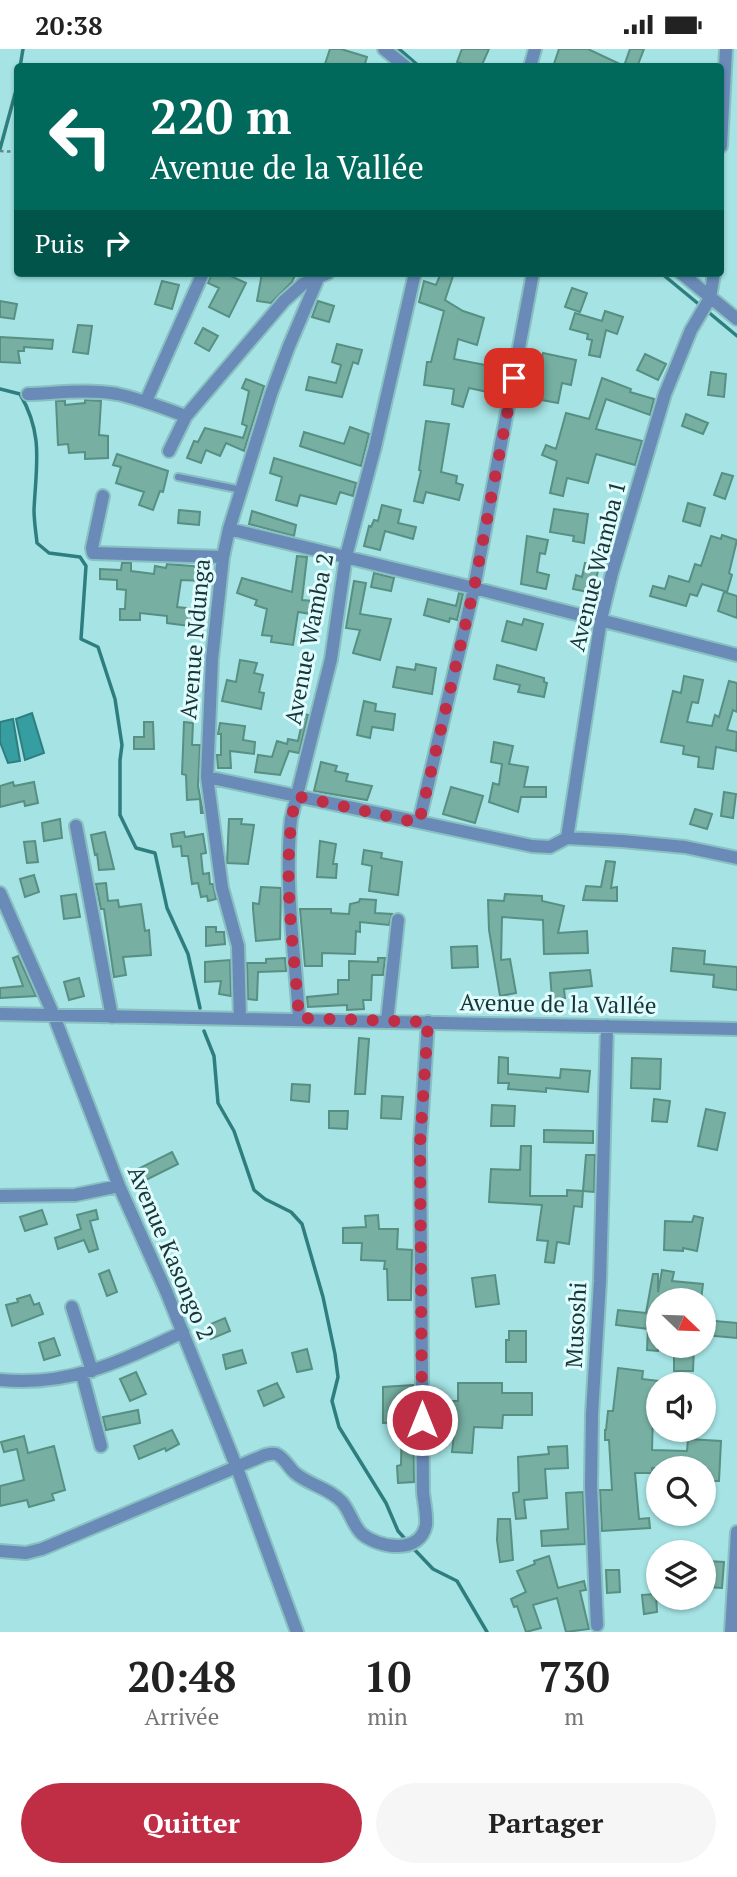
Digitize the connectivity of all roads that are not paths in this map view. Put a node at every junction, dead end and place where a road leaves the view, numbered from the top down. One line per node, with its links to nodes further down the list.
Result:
1 (384, 49): 3 (street)
2 (726, 49): 4 (street)
3 (401, 63)
4 (724, 88)
5 (201, 277): 15 (street)
6 (317, 277): 16 (street)
7 (322, 277): 19 (street, Avenue Ndunga)
8 (414, 277): 23 (street, Avenue Wamba 2)
9 (532, 277): 24 (street)
10 (684, 277): 12 (street)
11 (714, 277): 12 (street, Avenue Wamba 1)
12 (706, 305): 13 (street); 25 (street, Avenue Wamba 1)
13 (737, 319)
14 (28, 394): 15 (street)
15 (146, 401): 16 (street)
16 (186, 417): 17 (street)
17 (169, 451)
18 (178, 477): 19 (lane)
19 (242, 490): 21 (street, Avenue Ndunga)
20 (103, 496): 22 (street)
21 (229, 529): 22 (street, Avenue Ndunga); 23 (street)
22 (223, 557): 27 (street, Avenue Ndunga)
23 (346, 557): 24 (street); 28 (street, Avenue Wamba 2)
24 (474, 588): 25 (street); 29 (street)
25 (601, 619): 26 (street); 31 (street, Avenue Wamba 1)
26 (737, 655)
27 (206, 777): 28 (street); 39 (street, Avenue Ndunga)
28 (296, 796): 29 (street); 38 (street, Avenue Wamba 2)
29 (419, 823): 31 (street)
30 (76, 826): 37 (street)
31 (567, 838): 32 (street)
32 (737, 858)
33 (0, 893): 36 (street, Avenue Kasongo 2)
34 (398, 920): 40 (street)
35 (0, 1014): 36 (street, Avenue de la Vallée)
36 (54, 1016): 37 (street, Avenue de la Vallée); 44 (street, Avenue Kasongo 2)
37 (112, 1017): 39 (street, Avenue de la Vallée)
38 (299, 1018): 39 (street, Avenue de la Vallée); 40 (street, Avenue de la Vallée)
39 (240, 1019)
40 (387, 1021): 41 (street, Avenue de la Vallée)
41 (428, 1022): 42 (street, Avenue de la Vallée); 51 (street)
42 (607, 1027): 43 (street, Avenue de la Vallée); 54 (street, Musoshi)
43 (737, 1029)
44 (119, 1185): 45 (street); 47 (street, Avenue Kasongo 2)
45 (0, 1196)
46 (72, 1307): 48 (street)
47 (183, 1332): 48 (street); 51 (street, Avenue Kasongo 2)
48 (87, 1373): 49 (street); 50 (street)
49 (0, 1380)
50 (101, 1447)
51 (237, 1468): 53 (street); 55 (street, Avenue Kasongo 2)
52 (737, 1532): 56 (street)
53 (0, 1551)
54 (597, 1625)
55 (297, 1632)
56 (731, 1632)

